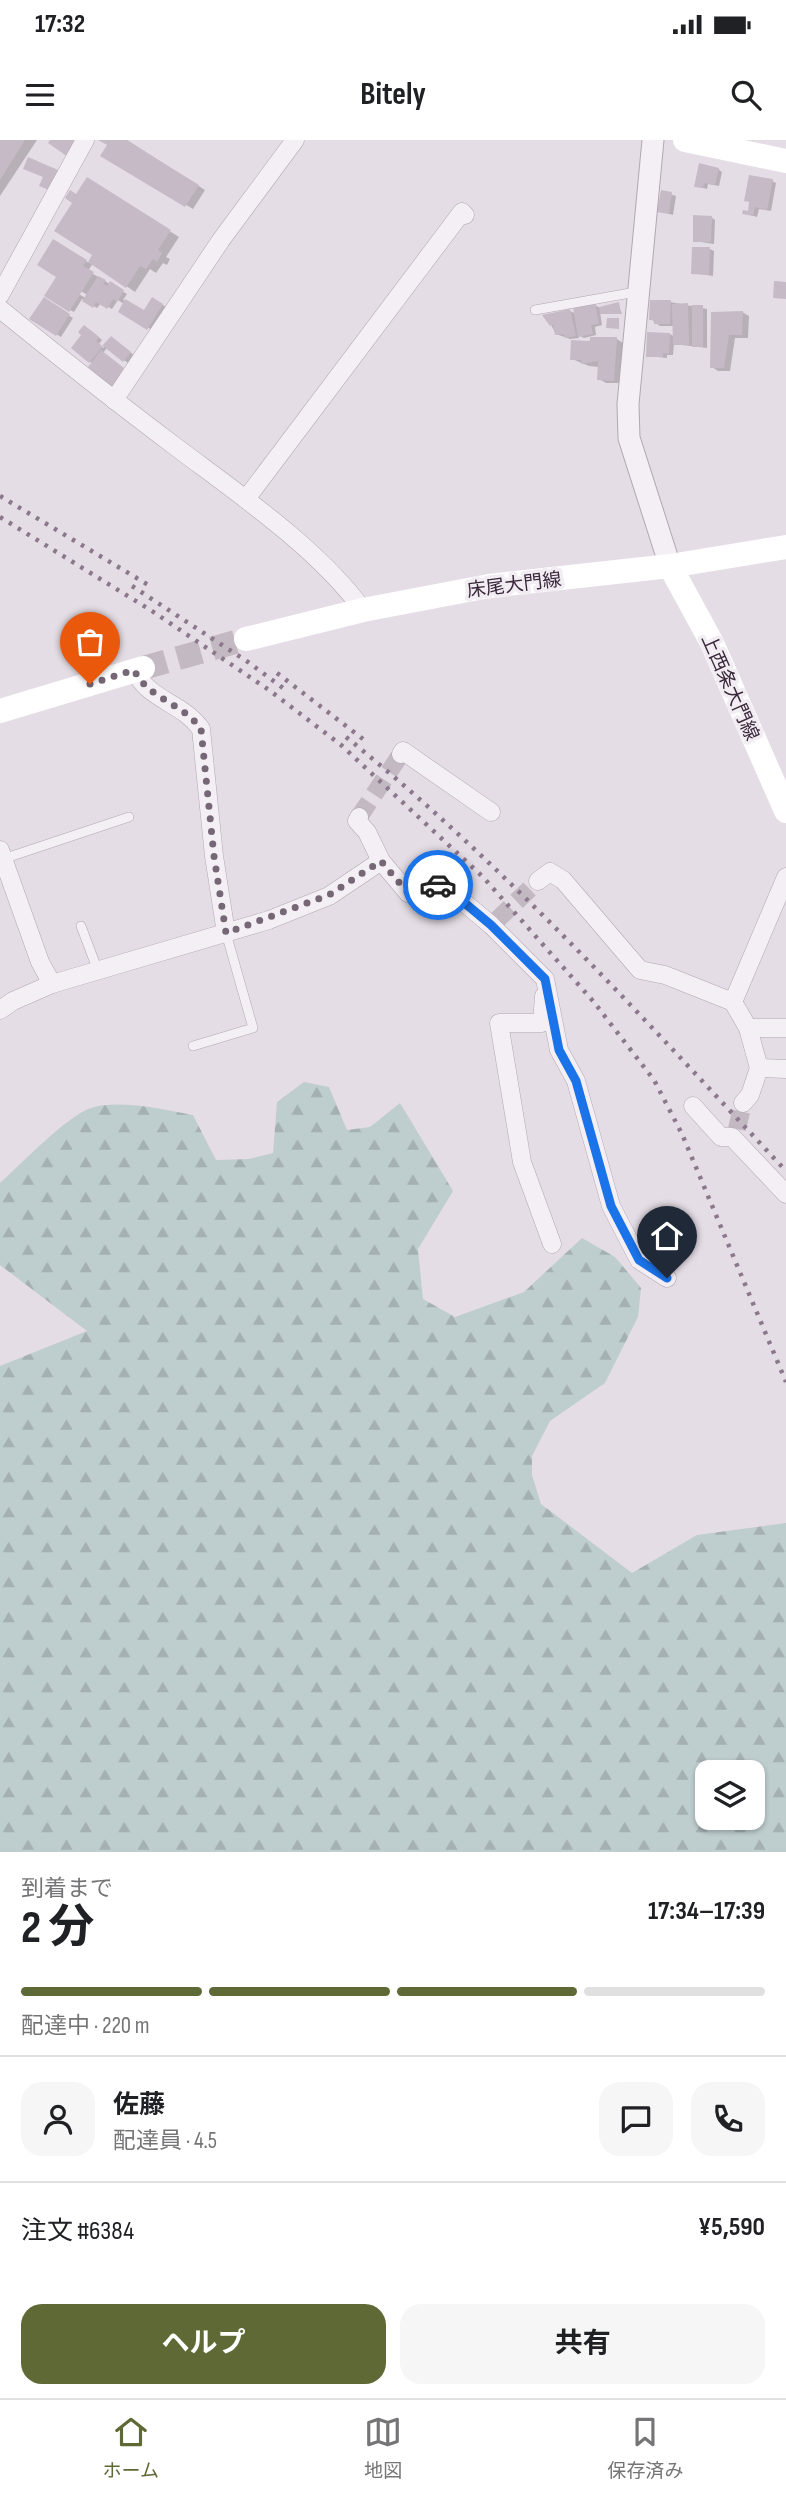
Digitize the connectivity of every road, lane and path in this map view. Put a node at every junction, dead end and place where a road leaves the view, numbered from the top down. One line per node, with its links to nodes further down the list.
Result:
1 (85, 140): 8 (street)
2 (295, 140): 11 (street)
3 (653, 140): 7 (street)
4 (685, 140): 5 (main road)
5 (786, 161)
6 (465, 215): 12 (street)
7 (636, 292): 10 (lane); 14 (street)
8 (0, 295)
9 (0, 309): 11 (street)
10 (535, 310)
11 (114, 400): 12 (street)
12 (246, 499): 15 (street)
13 (786, 547): 14 (main road, 床尾大門線)
14 (670, 566): 15 (main road, 床尾大門線); 20 (main road, 上西条大門線)
15 (363, 610): 16 (main road, 床尾大門線)
16 (246, 639)
17 (139, 669): 18 (main road); 29 (street)
18 (0, 711)
19 (401, 754): 21 (street)
20 (786, 811)
21 (491, 812)
22 (129, 817): 24 (lane)
23 (359, 817): 25 (street)
24 (2, 855): 32 (street)
25 (381, 861): 29 (street); 31 (street)
26 (786, 877): 33 (street)
27 (538, 881): 33 (street)
28 (81, 926): 30 (lane)
29 (226, 933): 30 (street); 37 (lane)
30 (98, 971): 32 (street)
31 (545, 979): 43 (street); 44 (street)
32 (52, 984): 34 (street)
33 (733, 1002): 35 (street)
34 (0, 1010)
35 (748, 1028): 36 (street); 38 (street)
36 (786, 1028)
37 (192, 1046)
38 (759, 1068): 39 (street); 40 (street)
39 (786, 1069)
40 (743, 1103)
41 (694, 1106): 42 (street)
42 (786, 1194)
43 (551, 1244)
44 (667, 1278)

